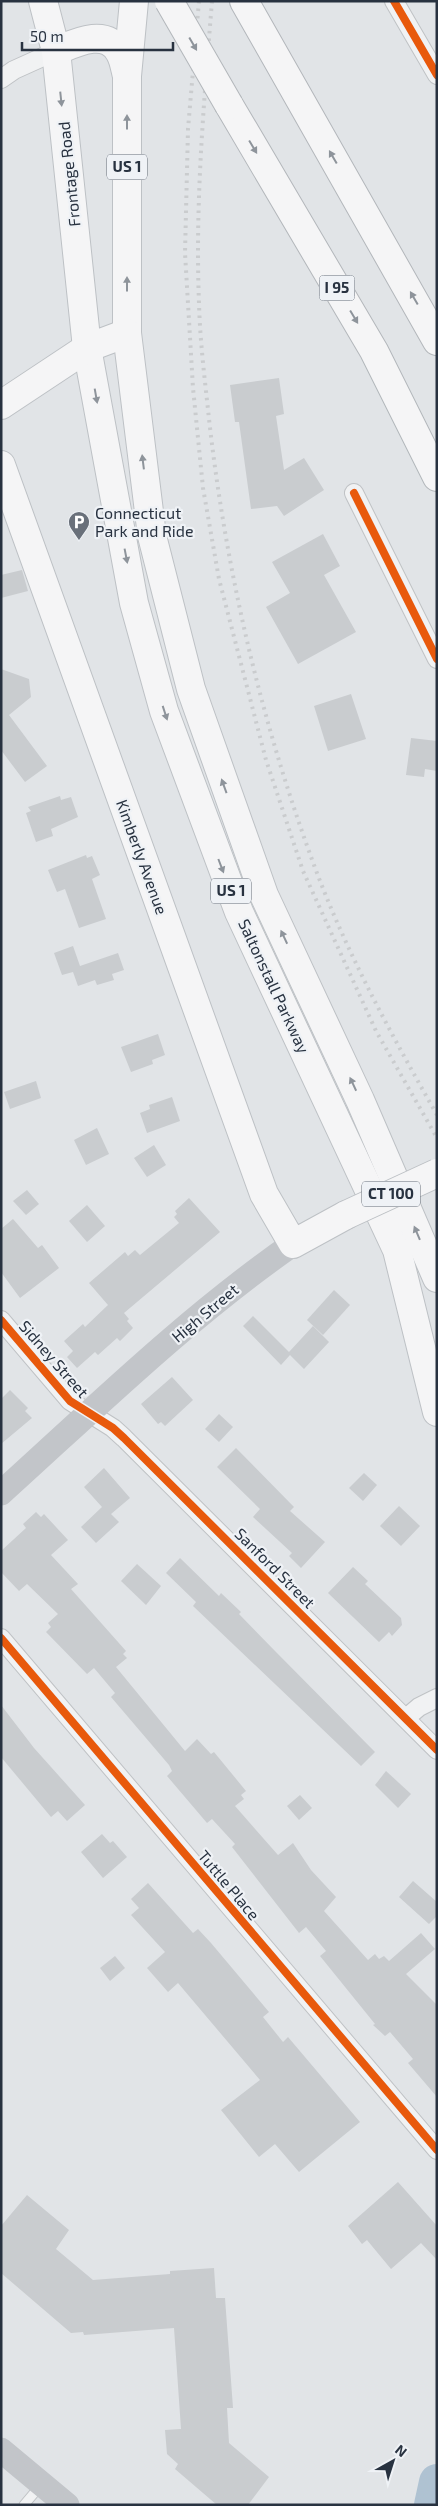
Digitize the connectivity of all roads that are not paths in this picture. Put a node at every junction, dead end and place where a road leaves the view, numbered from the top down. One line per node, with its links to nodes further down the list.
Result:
1 (43, 1): 6 (main road, Frontage Road / US 1)
2 (134, 1): 8 (main road, US 1)
3 (169, 1): 15 (main road, I 95, one-way to 15, bridge)
4 (394, 1): 7 (street)
5 (248, 8): 11 (main road, one-way to 5)
6 (56, 51): 8 (main road); 9 (street); 12 (main road, Frontage Road / US 1, one-way to 12)
7 (437, 74)
8 (127, 76): 10 (main road, US 1, one-way to 8)
9 (1, 79)
10 (127, 333): 12 (main road); 20 (main road, Saltonstall Parkway / US 1, one-way to 10)
11 (437, 341)
12 (87, 348): 13 (main road); 22 (main road, Saltonstall Parkway / US 1, one-way to 22)
13 (1, 405)
14 (1, 466): 19 (main road, Kimberly Avenue)
15 (437, 477)
16 (354, 494): 17 (street)
17 (437, 659)
18 (437, 1173): 19 (main road, High Street / CT 100, bridge)
19 (293, 1244): 23 (main road, High Street / CT 100)
20 (437, 1278)
21 (1, 1320): 23 (street, Sidney Street)
22 (437, 1412)
23 (88, 1414): 24 (main road, High Street / CT 100); 27 (street, Sanford Street)
24 (1, 1493)
25 (1, 1638): 29 (street, Tuttle Place)
26 (437, 1698): 27 (street)
27 (406, 1718): 28 (street, Sanford Street)
28 (437, 1750)
29 (437, 2150)
30 (1, 2450): 31 (main road)
31 (42, 2484): 32 (lane); 33 (main road)
32 (24, 2505)
33 (67, 2505)

